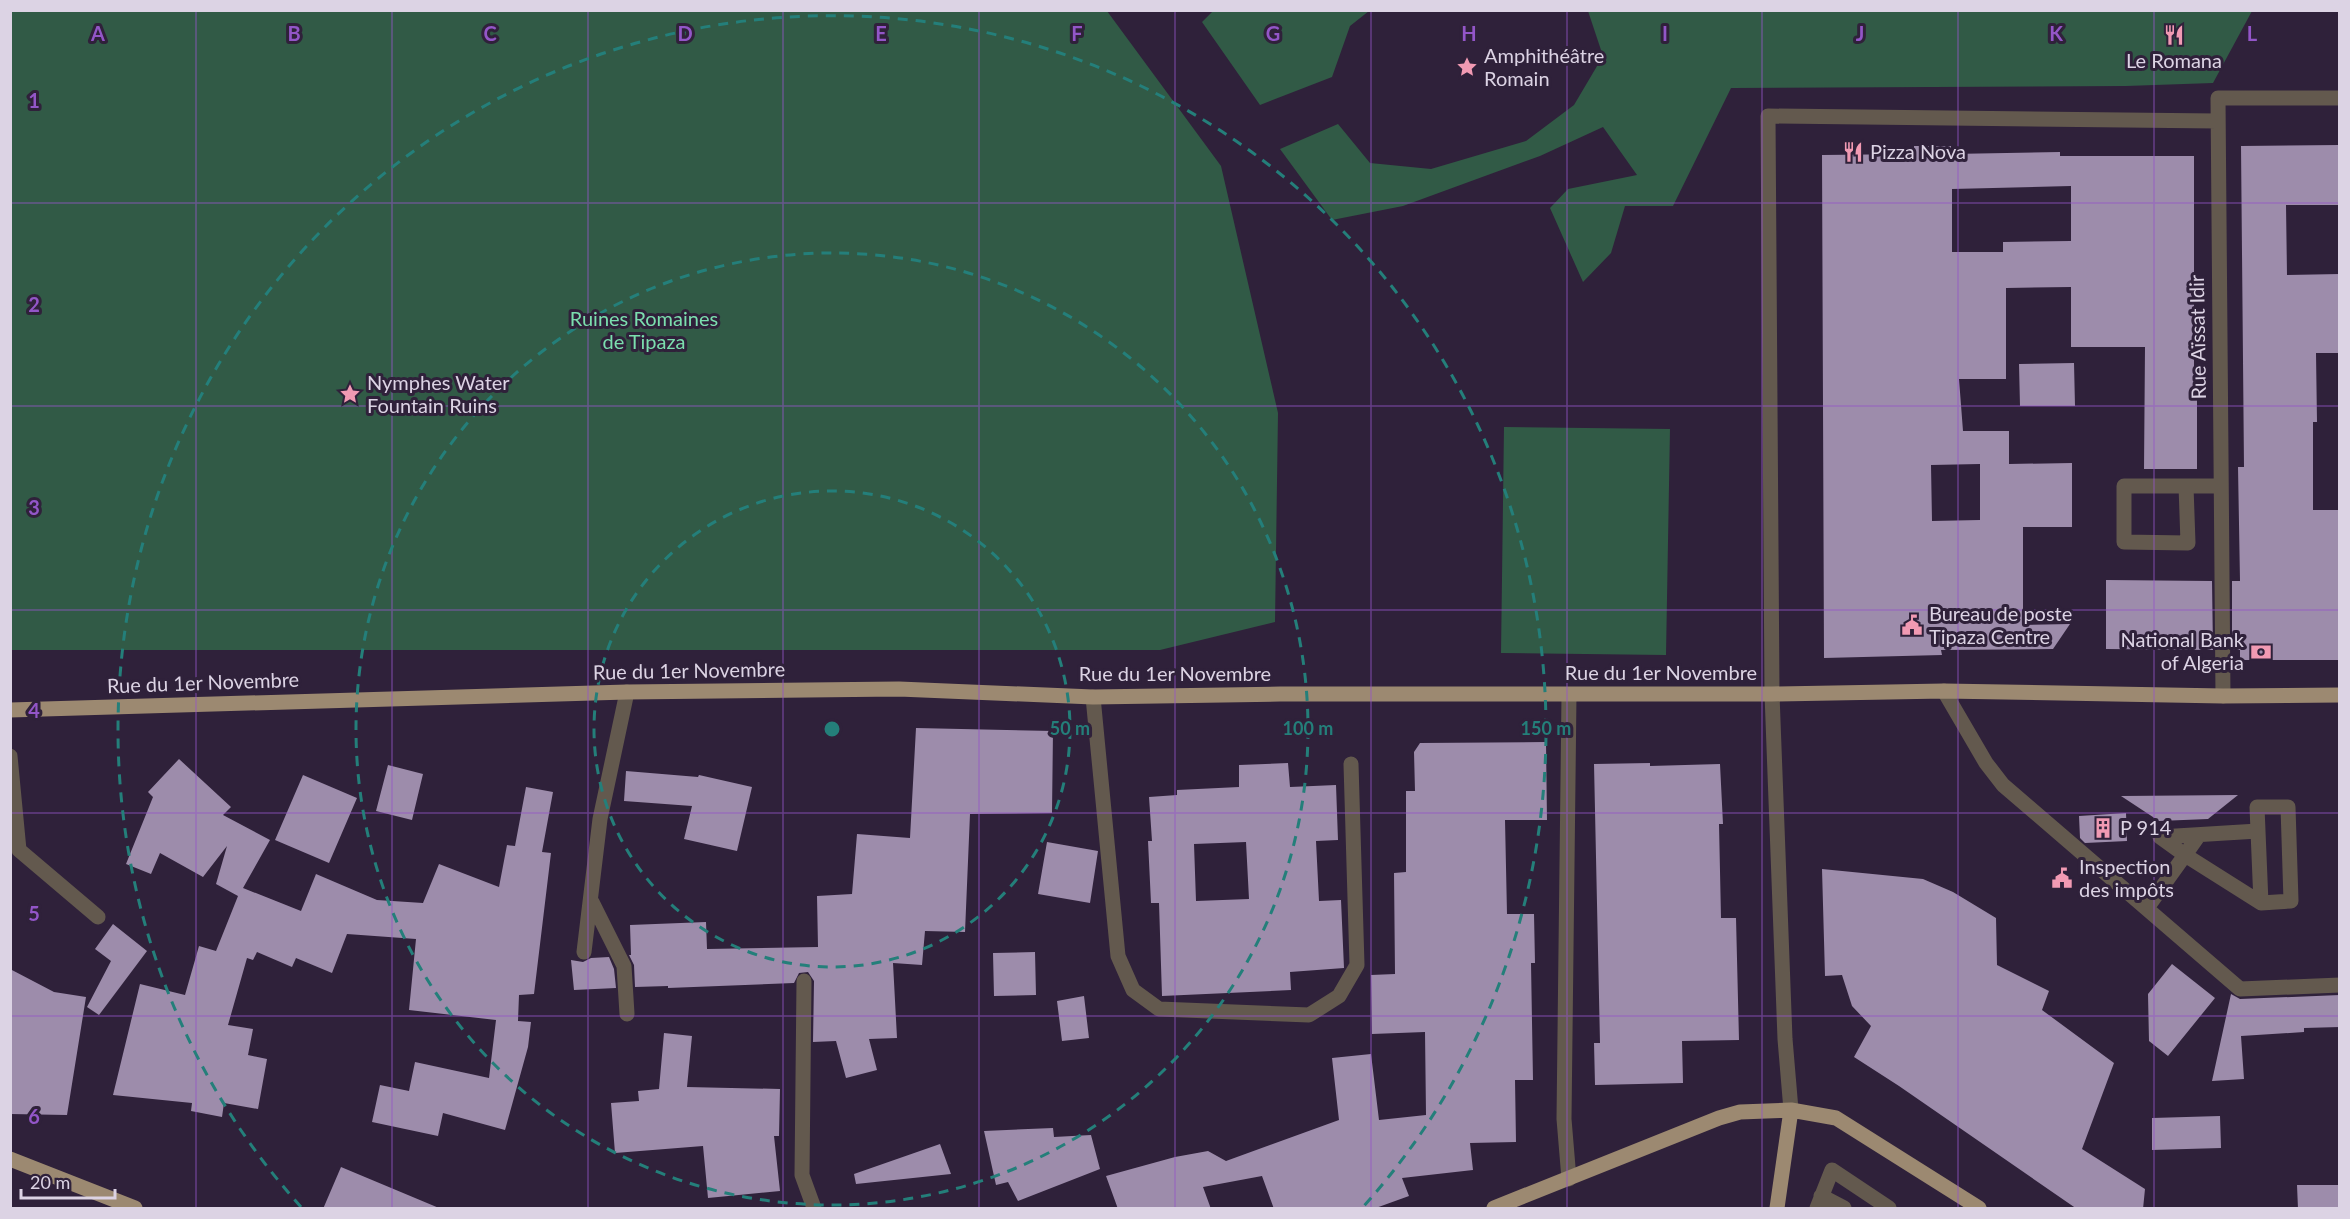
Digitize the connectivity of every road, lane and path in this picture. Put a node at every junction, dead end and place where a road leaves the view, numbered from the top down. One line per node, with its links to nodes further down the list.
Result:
1 (2340, 98): 2 (street, Rue Aïssat Idir)
2 (2217, 121): 4 (street, Rue Aïssat Idir); 7 (street)
3 (2186, 486): 3 (street); 4 (street)
4 (2221, 486): 10 (street, Rue Aïssat Idir)
5 (1944, 691): 7 (main road, Rue du 1er Novembre); 10 (main road, Rue du 1er Novembre); 20 (street)
6 (627, 692): 11 (main road, Rue du 1er Novembre); 12 (main road, Rue du 1er Novembre); 18 (street)
7 (1772, 694): 8 (main road, Rue du 1er Novembre); 26 (street)
8 (1569, 695): 11 (main road, Rue du 1er Novembre); 28 (street)
9 (2340, 695): 10 (main road, Rue du 1er Novembre)
10 (2223, 696)
11 (1093, 697): 14 (street)
12 (10, 710)
13 (10, 756): 21 (street)
14 (1351, 764)
15 (2258, 831): 16 (street); 19 (street); 19 (street)
16 (2199, 835): 17 (street); 17 (street)
17 (2185, 855): 19 (street); 20 (street)
18 (592, 902): 22 (street); 25 (street)
19 (2261, 903)
20 (2147, 908): 24 (street)
21 (98, 917)
22 (584, 952)
23 (804, 981): 31 (street)
24 (2340, 985)
25 (627, 1014)
26 (1791, 1110): 28 (main road); 33 (main road); 36 (main road)
27 (10, 1159): 30 (main road)
28 (1569, 1179): 32 (main road)
29 (1819, 1202): 34 (street); 35 (street)
30 (135, 1209)
31 (814, 1209)
32 (1494, 1209)
33 (1777, 1209)
34 (1844, 1209)
35 (1889, 1209)
36 (1979, 1209)

